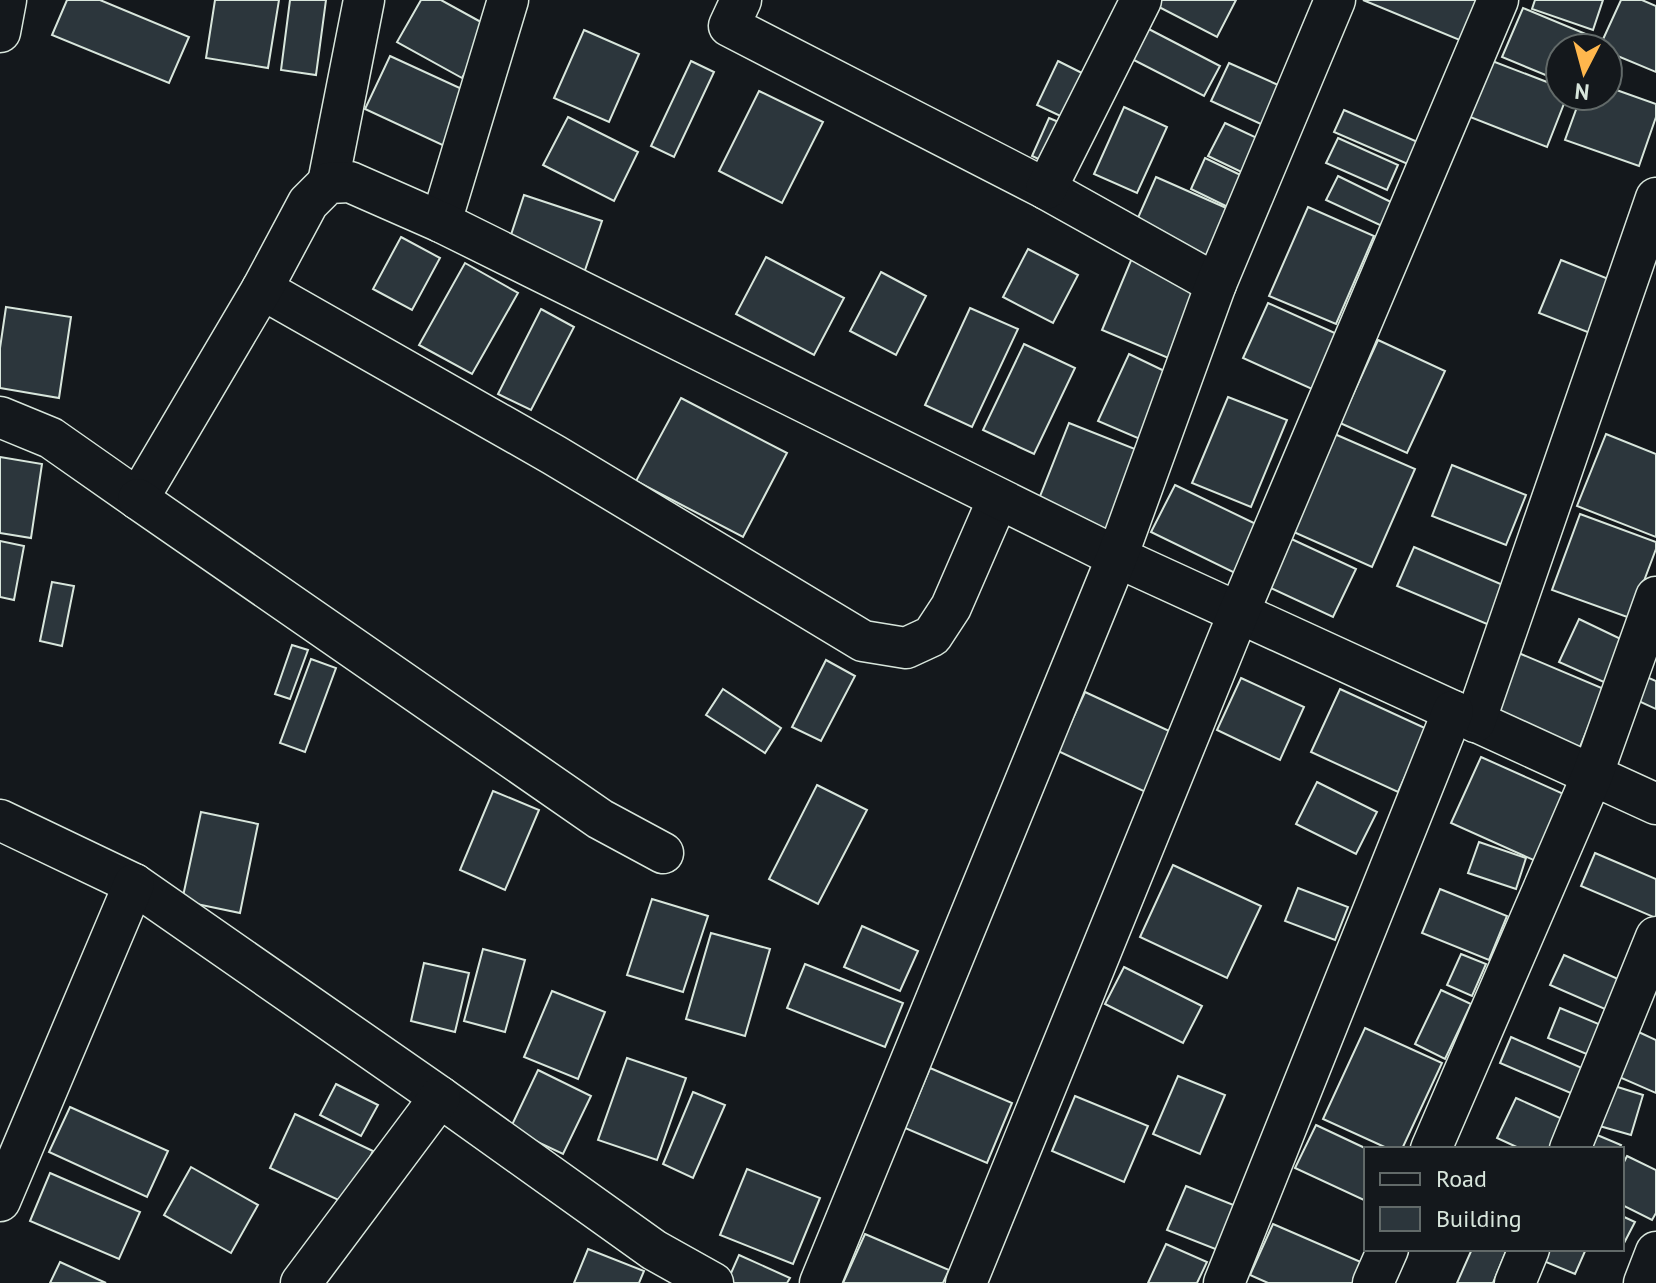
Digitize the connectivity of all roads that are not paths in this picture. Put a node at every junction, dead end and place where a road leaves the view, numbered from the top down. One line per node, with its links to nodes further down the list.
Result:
1 (6, 0): 8 (street)
2 (364, 0): 9 (street)
3 (508, 0): 12 (street)
4 (741, 0): 10 (street)
5 (1141, 0): 10 (street)
6 (1335, 0): 13 (street)
7 (1498, 0): 20 (street)
8 (0, 32)
9 (328, 183): 12 (street); 14 (street)
10 (1046, 189): 13 (street)
11 (1656, 198): 21 (street)
12 (441, 222): 17 (street)
13 (1216, 284): 18 (street)
14 (262, 289): 16 (street); 17 (street)
15 (0, 417): 16 (street)
16 (138, 499): 25 (street)
17 (998, 499): 18 (street)
18 (1117, 557): 20 (street); 37 (street)
19 (1656, 597): 22 (street)
20 (1239, 612): 21 (street); 38 (street)
21 (1464, 717): 22 (street); 39 (street)
22 (1592, 776): 23 (street); 29 (street)
23 (1656, 804)
24 (0, 820): 26 (street)
25 (663, 853)
26 (134, 884): 28 (street); 31 (street)
27 (1656, 937): 30 (street)
28 (440, 1097): 35 (street); 36 (street)
29 (1432, 1147)
30 (1571, 1147)
31 (0, 1201)
32 (1387, 1251): 40 (street)
33 (1528, 1251): 41 (street)
34 (1656, 1252): 42 (street)
35 (301, 1283)
36 (713, 1283)
37 (820, 1283)
38 (966, 1283)
39 (1224, 1283)
40 (1373, 1283)
41 (1515, 1283)
42 (1644, 1283)

